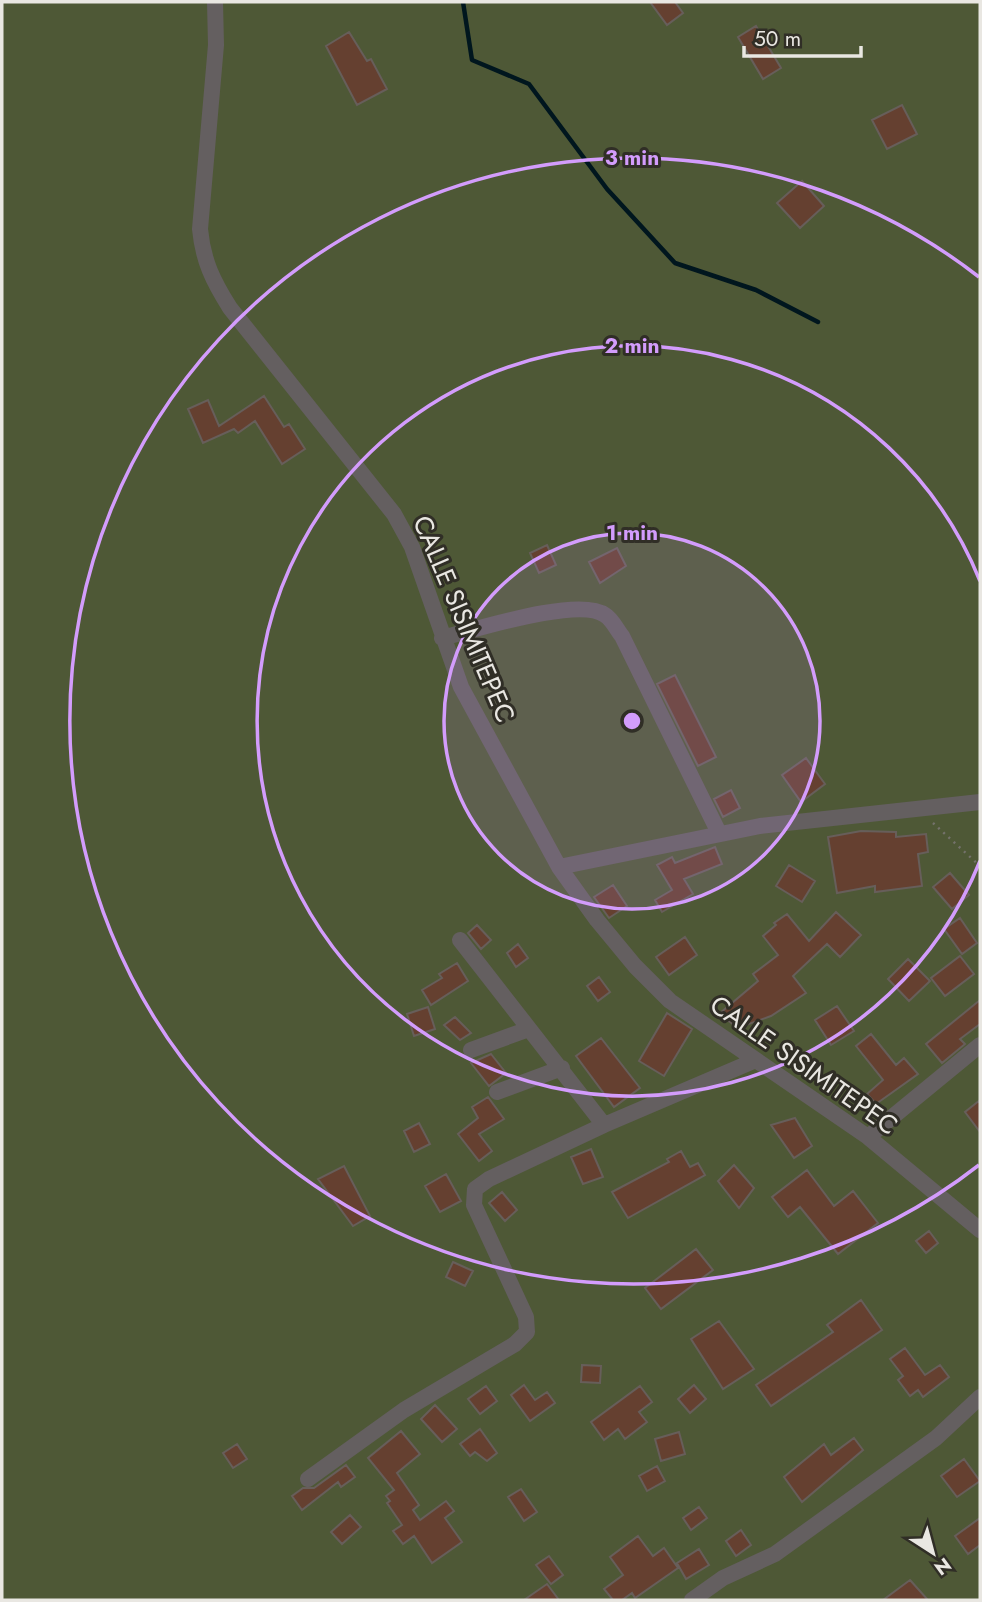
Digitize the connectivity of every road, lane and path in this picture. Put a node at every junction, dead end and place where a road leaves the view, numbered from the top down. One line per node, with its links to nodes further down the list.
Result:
1 (215, 2): 2 (street, CALLE SISIMITEPEC)
2 (442, 638): 5 (street); 7 (street, CALLE SISIMITEPEC)
3 (980, 802): 4 (street)
4 (917, 808): 5 (street); 6 (path)
5 (719, 833): 7 (street)
6 (980, 866)
7 (559, 867): 12 (street, CALLE SISIMITEPEC)
8 (460, 940): 9 (street)
9 (529, 1029): 11 (street); 13 (street)
10 (980, 1045): 16 (street)
11 (471, 1050)
12 (756, 1060): 15 (street); 16 (street, CALLE SISIMITEPEC)
13 (562, 1068): 14 (street); 15 (street)
14 (497, 1093)
15 (604, 1125): 19 (street)
16 (868, 1137): 17 (street, CALLE SISIMITEPEC)
17 (980, 1230)
18 (980, 1397): 20 (street)
19 (308, 1479)
20 (692, 1600)

